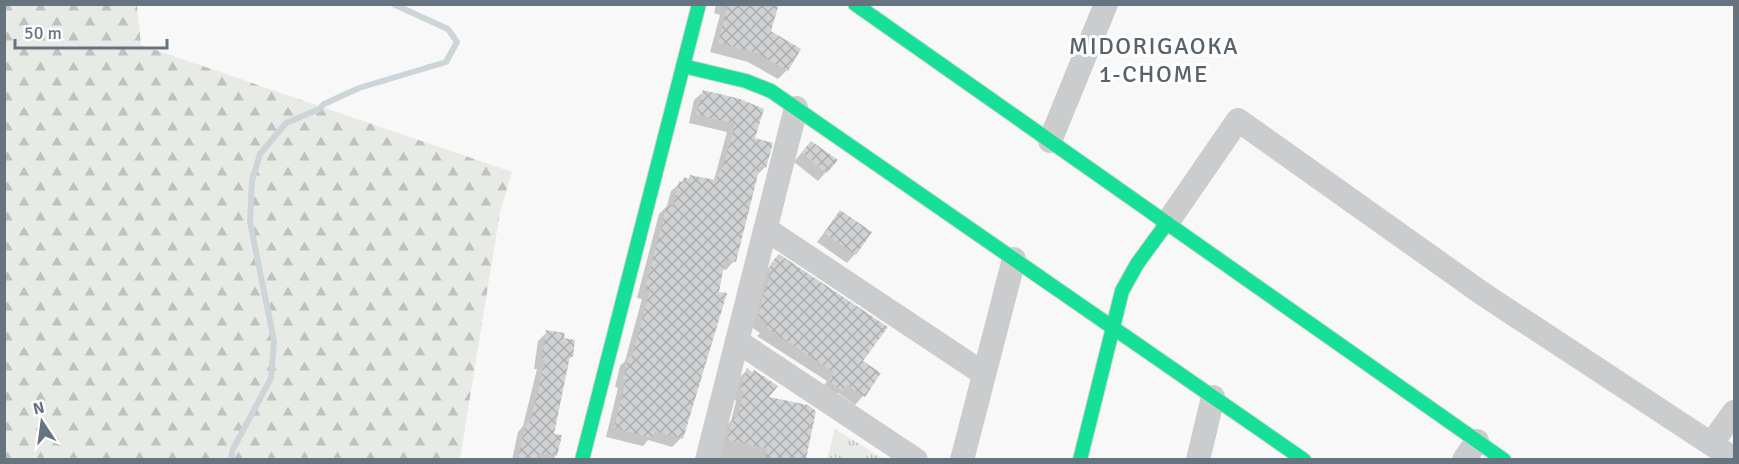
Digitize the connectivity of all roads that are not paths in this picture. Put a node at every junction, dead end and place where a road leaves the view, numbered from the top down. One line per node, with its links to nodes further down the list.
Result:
1 (699, 4): 4 (street)
2 (855, 4): 6 (street)
3 (1103, 6): 6 (street)
4 (683, 66): 5 (street); 17 (street)
5 (796, 108): 8 (street); 9 (street)
6 (1050, 141): 7 (street)
7 (1167, 223): 10 (street); 15 (street); 16 (street)
8 (766, 229): 11 (street); 12 (street)
9 (1014, 259): 10 (street); 12 (street)
10 (1113, 328): 13 (street); 21 (street)
11 (737, 340): 18 (street); 19 (street)
12 (984, 374): 20 (street)
13 (1214, 397): 22 (street); 23 (street)
14 (1734, 412): 15 (street)
15 (1712, 443): 25 (street)
16 (1471, 450): 24 (street)
17 (582, 459)
18 (707, 459)
19 (916, 459)
20 (962, 459)
21 (1080, 459)
22 (1198, 459)
23 (1304, 459)
24 (1504, 459)
25 (1734, 459)

